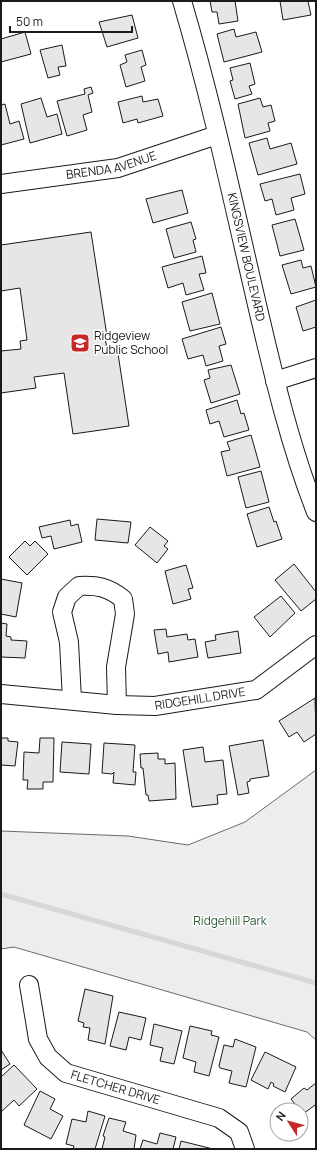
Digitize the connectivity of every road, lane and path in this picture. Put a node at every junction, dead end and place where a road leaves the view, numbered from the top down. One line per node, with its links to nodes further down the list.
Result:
1 (182, 1): 2 (street, KINGSVIEW BOULEVARD)
2 (217, 135): 3 (street, BRENDA AVENUE); 5 (street, KINGSVIEW BOULEVARD)
3 (1, 184)
4 (316, 368): 5 (street)
5 (275, 381): 6 (street, KINGSVIEW BOULEVARD)
6 (316, 512)
7 (316, 645): 10 (street, RIDGEHILL DRIVE)
8 (1, 694): 9 (street, RIDGEHILL DRIVE)
9 (72, 700): 10 (street, RIDGEHILL DRIVE); 10 (street)
10 (117, 704)
11 (29, 985): 12 (street, FLETCHER DRIVE)
12 (245, 1149)

